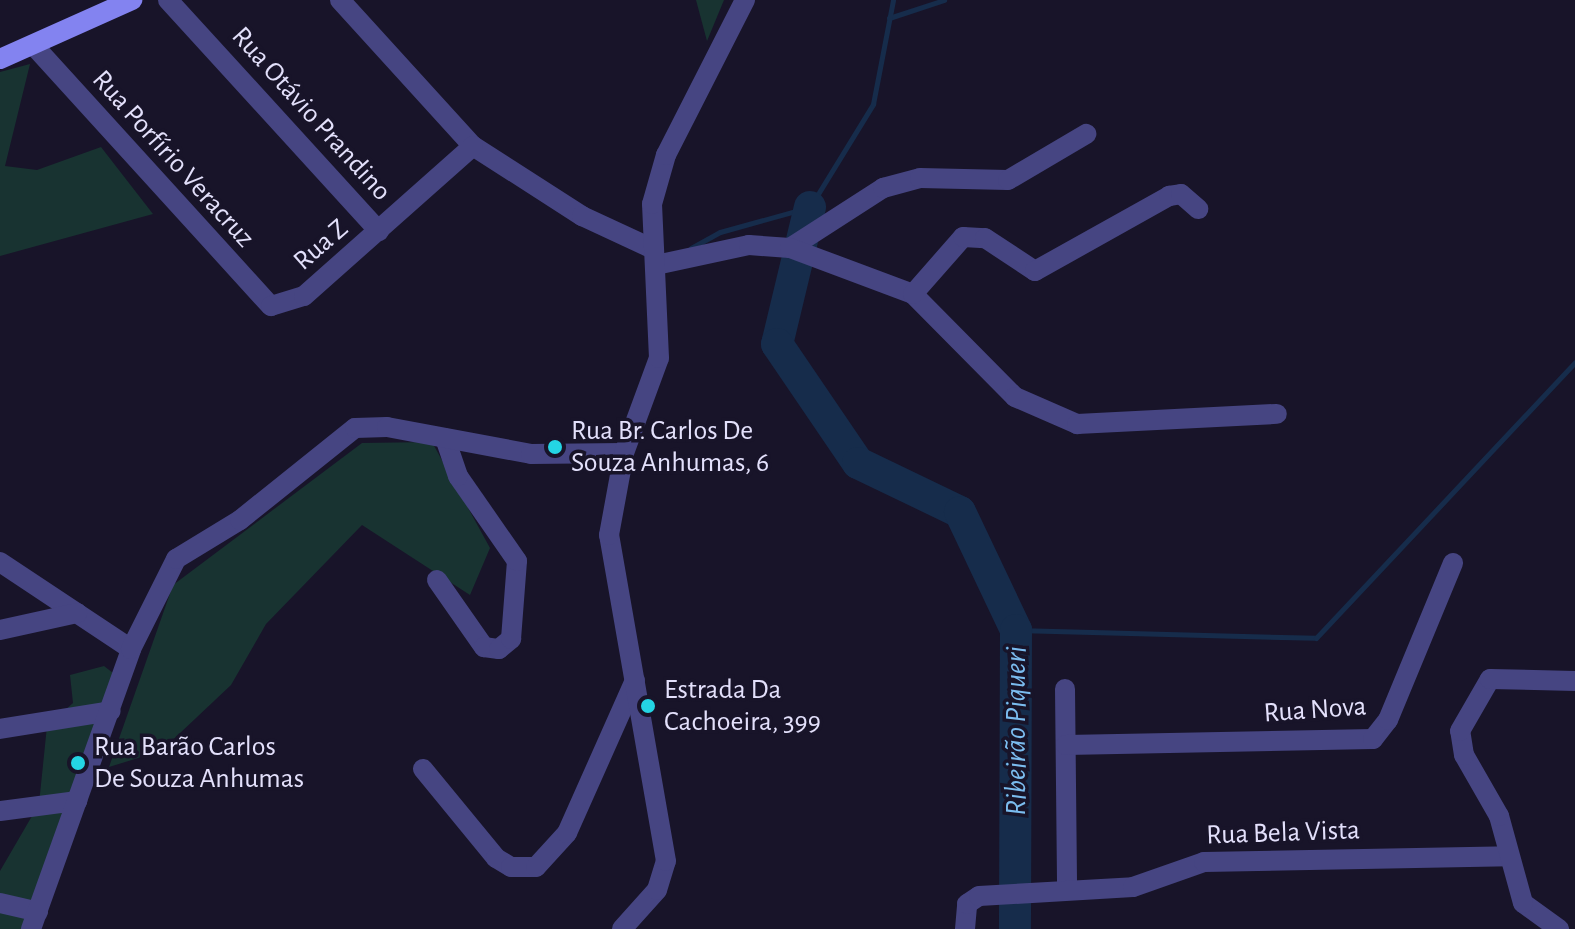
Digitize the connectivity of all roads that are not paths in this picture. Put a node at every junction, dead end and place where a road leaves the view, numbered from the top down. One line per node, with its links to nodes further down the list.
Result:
1 (132, 0): 5 (main road)
2 (168, 0): 10 (street, Rua Otávio Prandino)
3 (340, 0): 8 (street)
4 (745, 0): 12 (street)
5 (36, 48): 6 (main road); 14 (street, Rua Porfírio Veracruz)
6 (4, 53)
7 (1086, 134): 11 (street)
8 (473, 146): 10 (street, Rua Z); 12 (street)
9 (1198, 209): 13 (street)
10 (379, 231): 14 (street, Rua Z)
11 (790, 248): 12 (street); 13 (street)
12 (655, 257): 17 (street)
13 (913, 294): 15 (street)
14 (271, 306)
15 (1277, 414)
16 (445, 438): 17 (street); 20 (street); 23 (street)
17 (624, 453): 24 (street)
18 (0, 562): 21 (street)
19 (1453, 563): 29 (street, Rua Nova)
20 (437, 580)
21 (77, 613): 22 (street); 23 (street)
22 (0, 630)
23 (131, 649): 27 (street)
24 (635, 680): 30 (street); 37 (street)
25 (1575, 681): 33 (street)
26 (1065, 689): 29 (street)
27 (111, 711): 28 (street); 31 (street)
28 (0, 729)
29 (1066, 745): 34 (street)
30 (423, 769)
31 (77, 801): 32 (street); 36 (street)
32 (0, 811)
33 (1509, 856): 34 (street, Rua Bela Vista); 39 (street)
34 (1067, 890): 38 (street, Rua Bela Vista)
35 (0, 903): 36 (street)
36 (34, 920)
37 (622, 929)
38 (965, 929)
39 (1559, 929)

